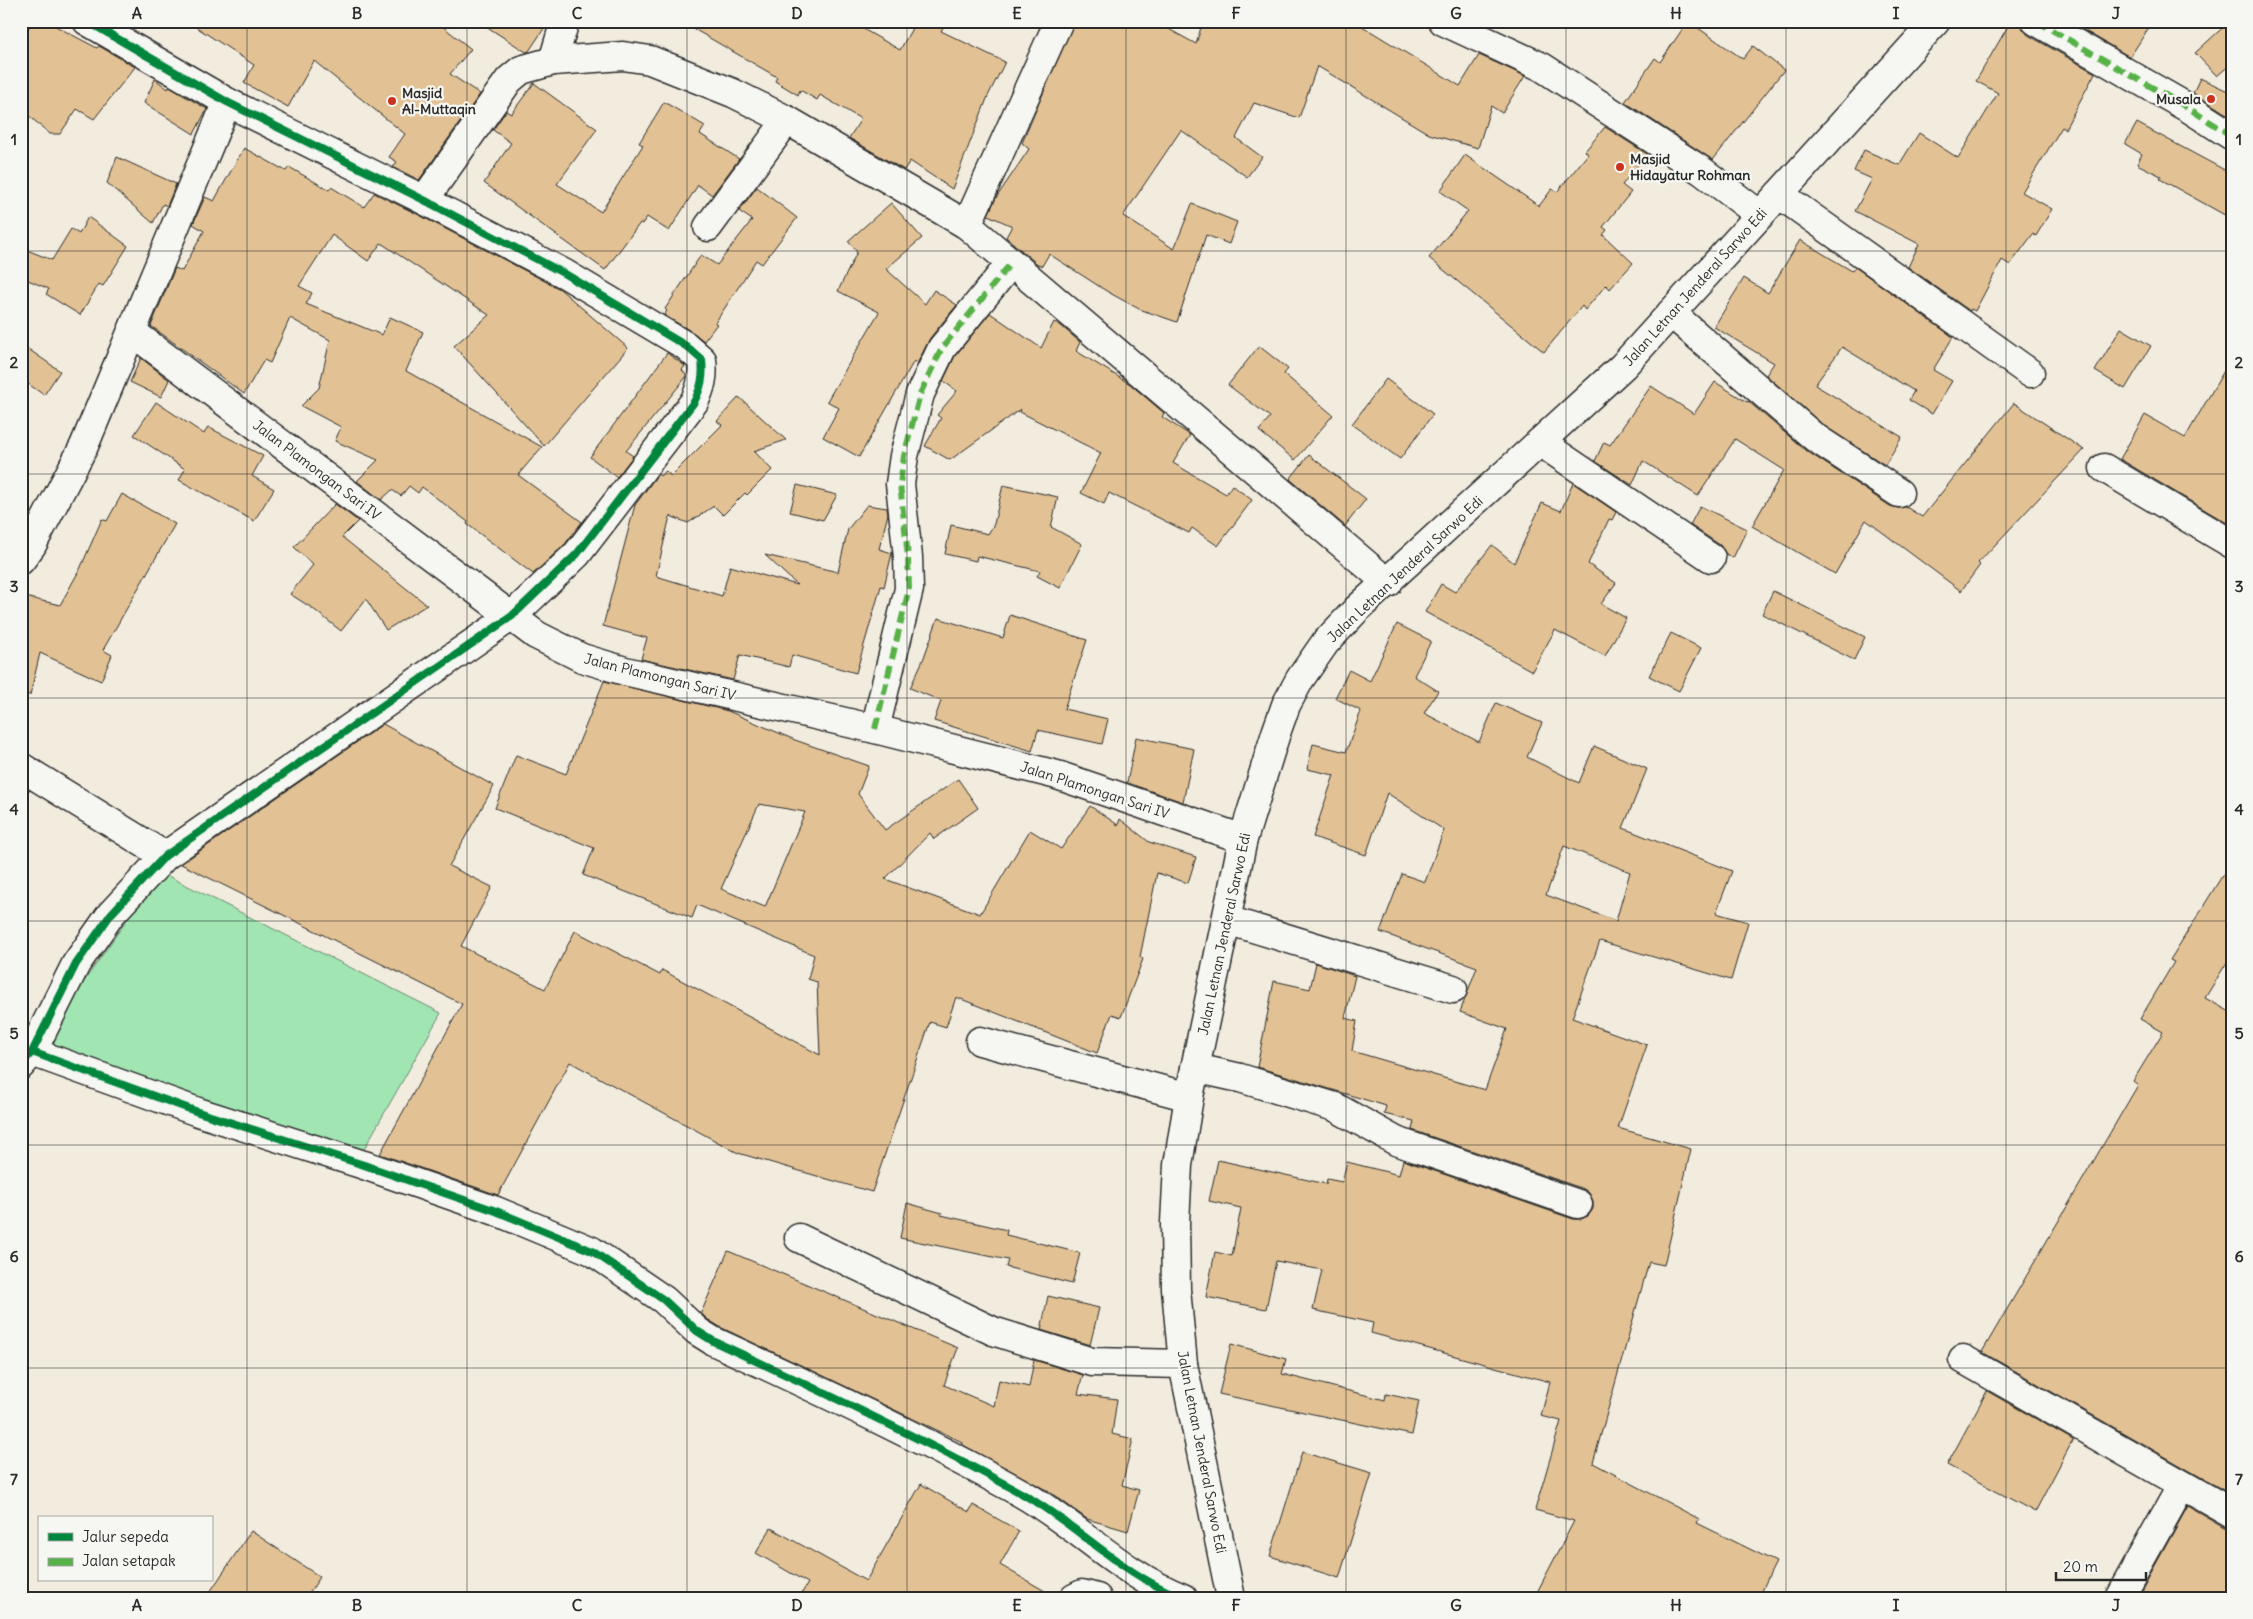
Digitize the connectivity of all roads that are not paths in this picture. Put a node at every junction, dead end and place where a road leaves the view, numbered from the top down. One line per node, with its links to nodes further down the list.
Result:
1 (565, 21): 7 (street)
2 (1059, 21): 14 (street)
3 (1443, 21): 13 (street)
4 (1936, 21): 11 (street, Jalan Letnan Jenderal Sarwo Edi)
5 (2036, 21): 10 (street)
6 (90, 22): 8 (street)
7 (553, 61): 9 (street); 12 (street)
8 (227, 102): 12 (street); 18 (street)
9 (787, 120): 14 (street); 15 (street)
10 (2232, 136)
11 (1779, 194): 13 (street, Jalan Letnan Jenderal Sarwo Edi); 19 (street)
12 (424, 200): 27 (street)
13 (1760, 215): 17 (street, Jalan Letnan Jenderal Sarwo Edi)
14 (967, 225): 16 (street)
15 (708, 227)
16 (1011, 263): 26 (street); 28 (street)
17 (1671, 313): 20 (street, Jalan Letnan Jenderal Sarwo Edi); 22 (street)
18 (132, 332): 24 (street); 27 (street, Jalan Plamongan Sari IV)
19 (2030, 373)
20 (1540, 442): 25 (street); 26 (street, Jalan Letnan Jenderal Sarwo Edi)
21 (2104, 468): 23 (street)
22 (1899, 493)
23 (2232, 544)
24 (25, 548)
25 (1711, 558)
26 (1388, 583): 30 (street, Jalan Letnan Jenderal Sarwo Edi)
27 (512, 616): 28 (street, Jalan Plamongan Sari IV); 31 (street)
28 (875, 729): 30 (street, Jalan Plamongan Sari IV)
29 (21, 767): 31 (street)
30 (1243, 839): 32 (street, Jalan Letnan Jenderal Sarwo Edi)
31 (165, 856): 35 (street)
32 (1227, 920): 33 (street); 36 (street, Jalan Letnan Jenderal Sarwo Edi)
33 (1453, 990)
34 (980, 1041): 37 (street)
35 (26, 1058): 46 (street)
36 (1195, 1068): 37 (street, Jalan Letnan Jenderal Sarwo Edi); 38 (street)
37 (1189, 1097): 41 (street, Jalan Letnan Jenderal Sarwo Edi)
38 (1578, 1204)
39 (799, 1238): 41 (street)
40 (1963, 1359): 42 (street)
41 (1183, 1364): 47 (street, Jalan Letnan Jenderal Sarwo Edi)
42 (2182, 1485): 43 (street); 48 (street)
43 (2232, 1513)
44 (1074, 1598): 45 (street)
45 (1097, 1598)
46 (1183, 1598)
47 (1231, 1598)
48 (2119, 1598)

